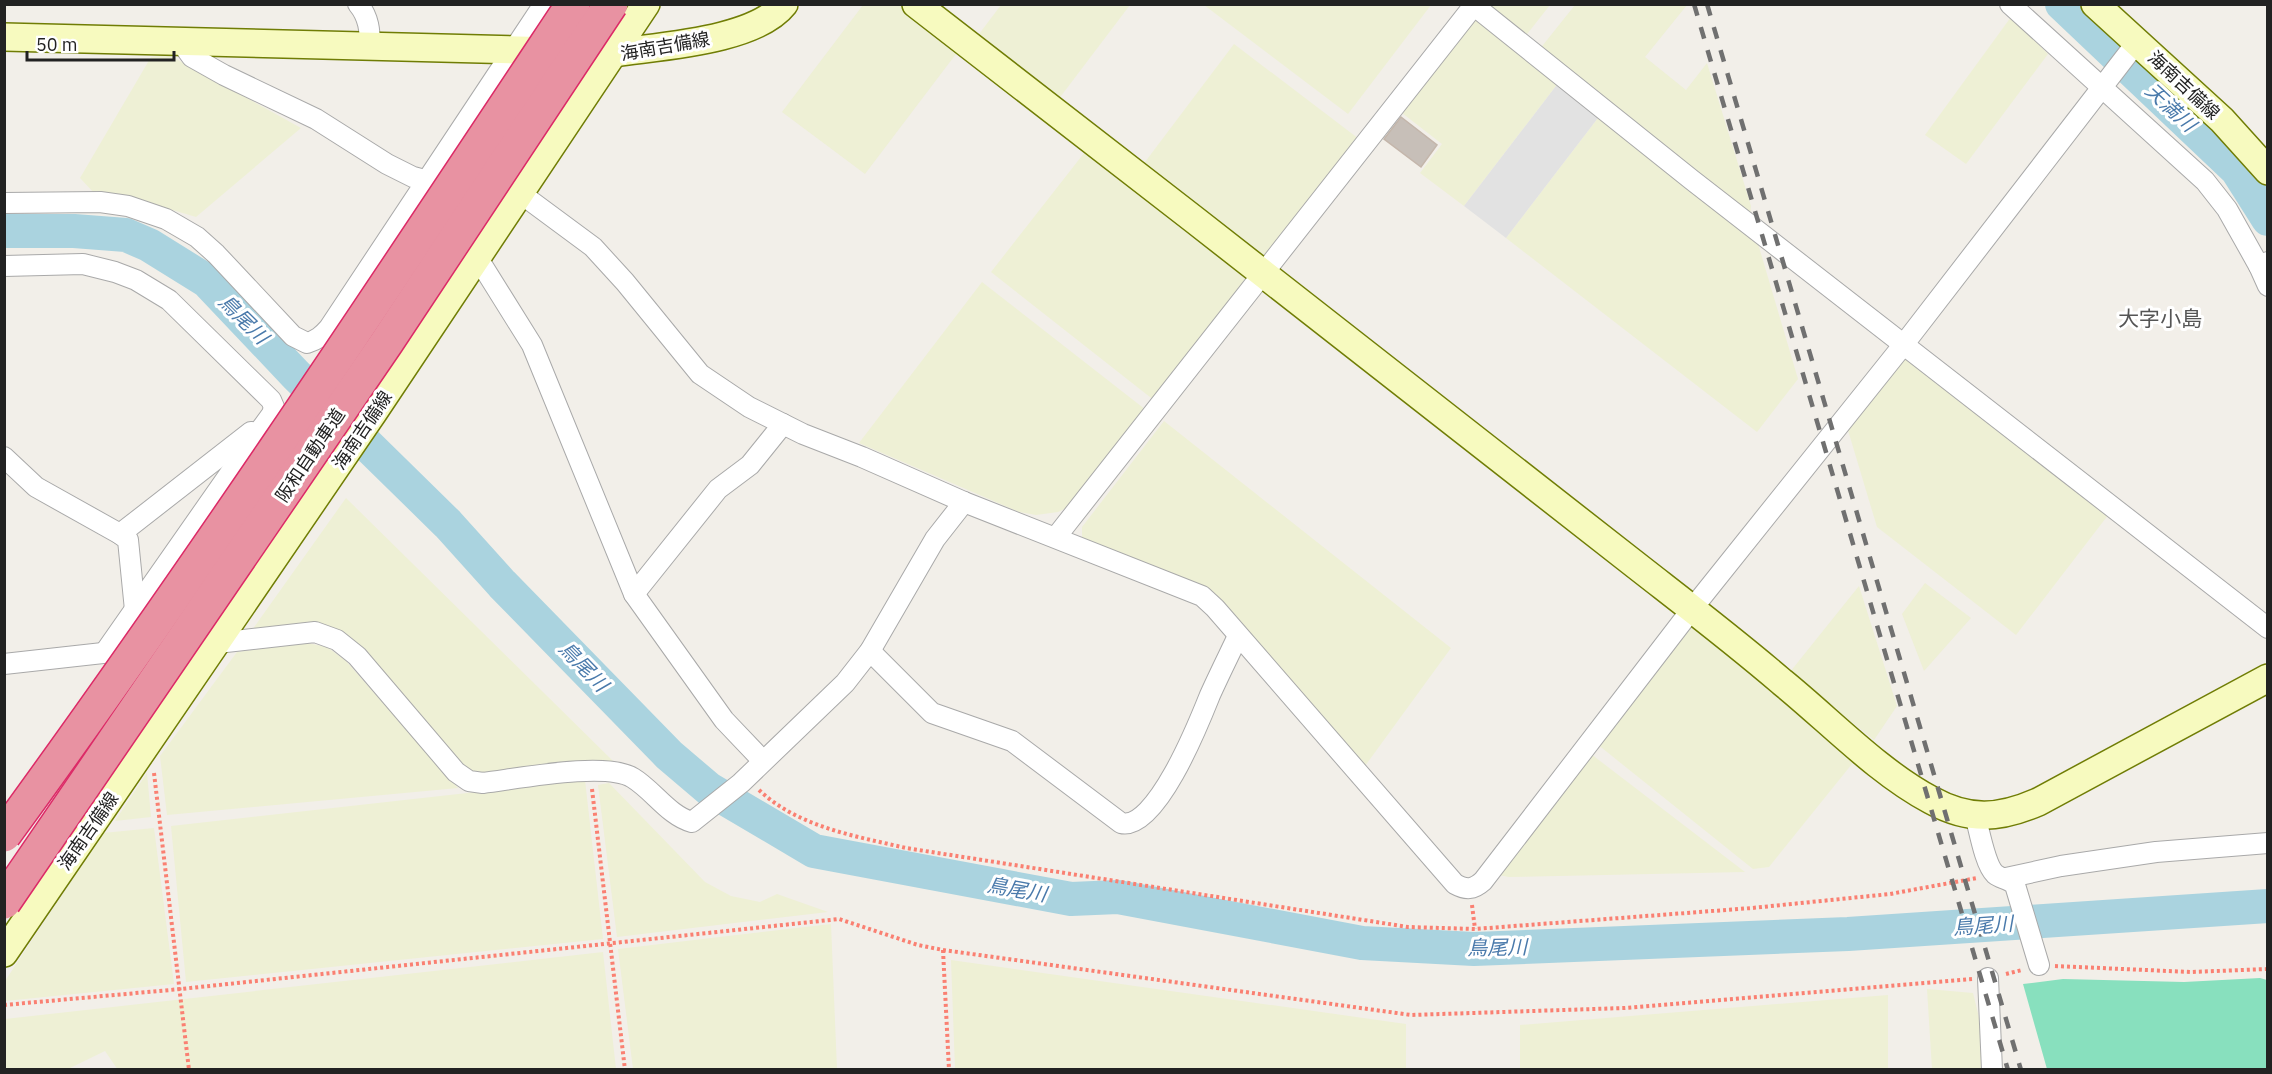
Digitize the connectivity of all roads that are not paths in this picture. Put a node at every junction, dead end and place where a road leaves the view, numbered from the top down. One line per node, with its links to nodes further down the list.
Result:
1 (358, 4): 14 (street)
2 (544, 4): 15 (street)
3 (573, 4): 47 (highway, 阪和自動車道, bridge)
4 (611, 4): 50 (highway, 阪和自動車道, bridge)
5 (646, 4): 16 (street)
6 (784, 4): 16 (street, 海南吉備線)
7 (916, 4): 26 (street)
8 (2010, 4): 17 (street)
9 (2095, 4): 13 (street, 海南吉備線)
10 (1474, 5): 26 (street); 28 (street)
11 (4, 37): 12 (street)
12 (181, 42): 14 (street); 19 (street)
13 (2137, 42): 17 (street); 18 (street, 海南吉備線)
14 (370, 47): 15 (street)
15 (514, 50): 16 (street); 19 (street)
16 (615, 53): 20 (street, 海南吉備線)
17 (2101, 88): 24 (street); 28 (street)
18 (2268, 171)
19 (428, 181): 21 (street); 22 (street)
20 (520, 193): 22 (street, 海南吉備線); 29 (street)
21 (4, 203)
22 (501, 222): 23 (street, 海南吉備線)
23 (477, 257): 35 (street); 40 (street, 海南吉備線)
24 (2263, 264): 27 (street)
25 (4, 266): 30 (street)
26 (1265, 273): 34 (street); 36 (street)
27 (2268, 286)
28 (1904, 344): 36 (street); 38 (street)
29 (783, 424): 32 (street); 35 (street)
30 (261, 429): 33 (street); 37 (street)
31 (4, 457): 33 (street)
32 (964, 502): 34 (street); 41 (street)
33 (120, 534): 37 (street)
34 (1056, 537): 39 (street)
35 (634, 594): 45 (street)
36 (1692, 609): 39 (street); 46 (street)
37 (135, 610): 42 (street)
38 (2268, 628)
39 (1238, 636): 41 (street)
40 (217, 643): 42 (street); 45 (street); 51 (street, 海南吉備線)
41 (870, 651): 45 (street)
42 (105, 652): 43 (street)
43 (4, 664)
44 (2268, 678): 46 (street)
45 (763, 761)
46 (1975, 815): 49 (street)
47 (4, 835)
48 (2268, 843): 49 (street)
49 (2001, 877): 52 (street)
50 (4, 902)
51 (4, 953)
52 (2039, 965)
53 (1988, 978): 54 (street)
54 (1992, 1070)

